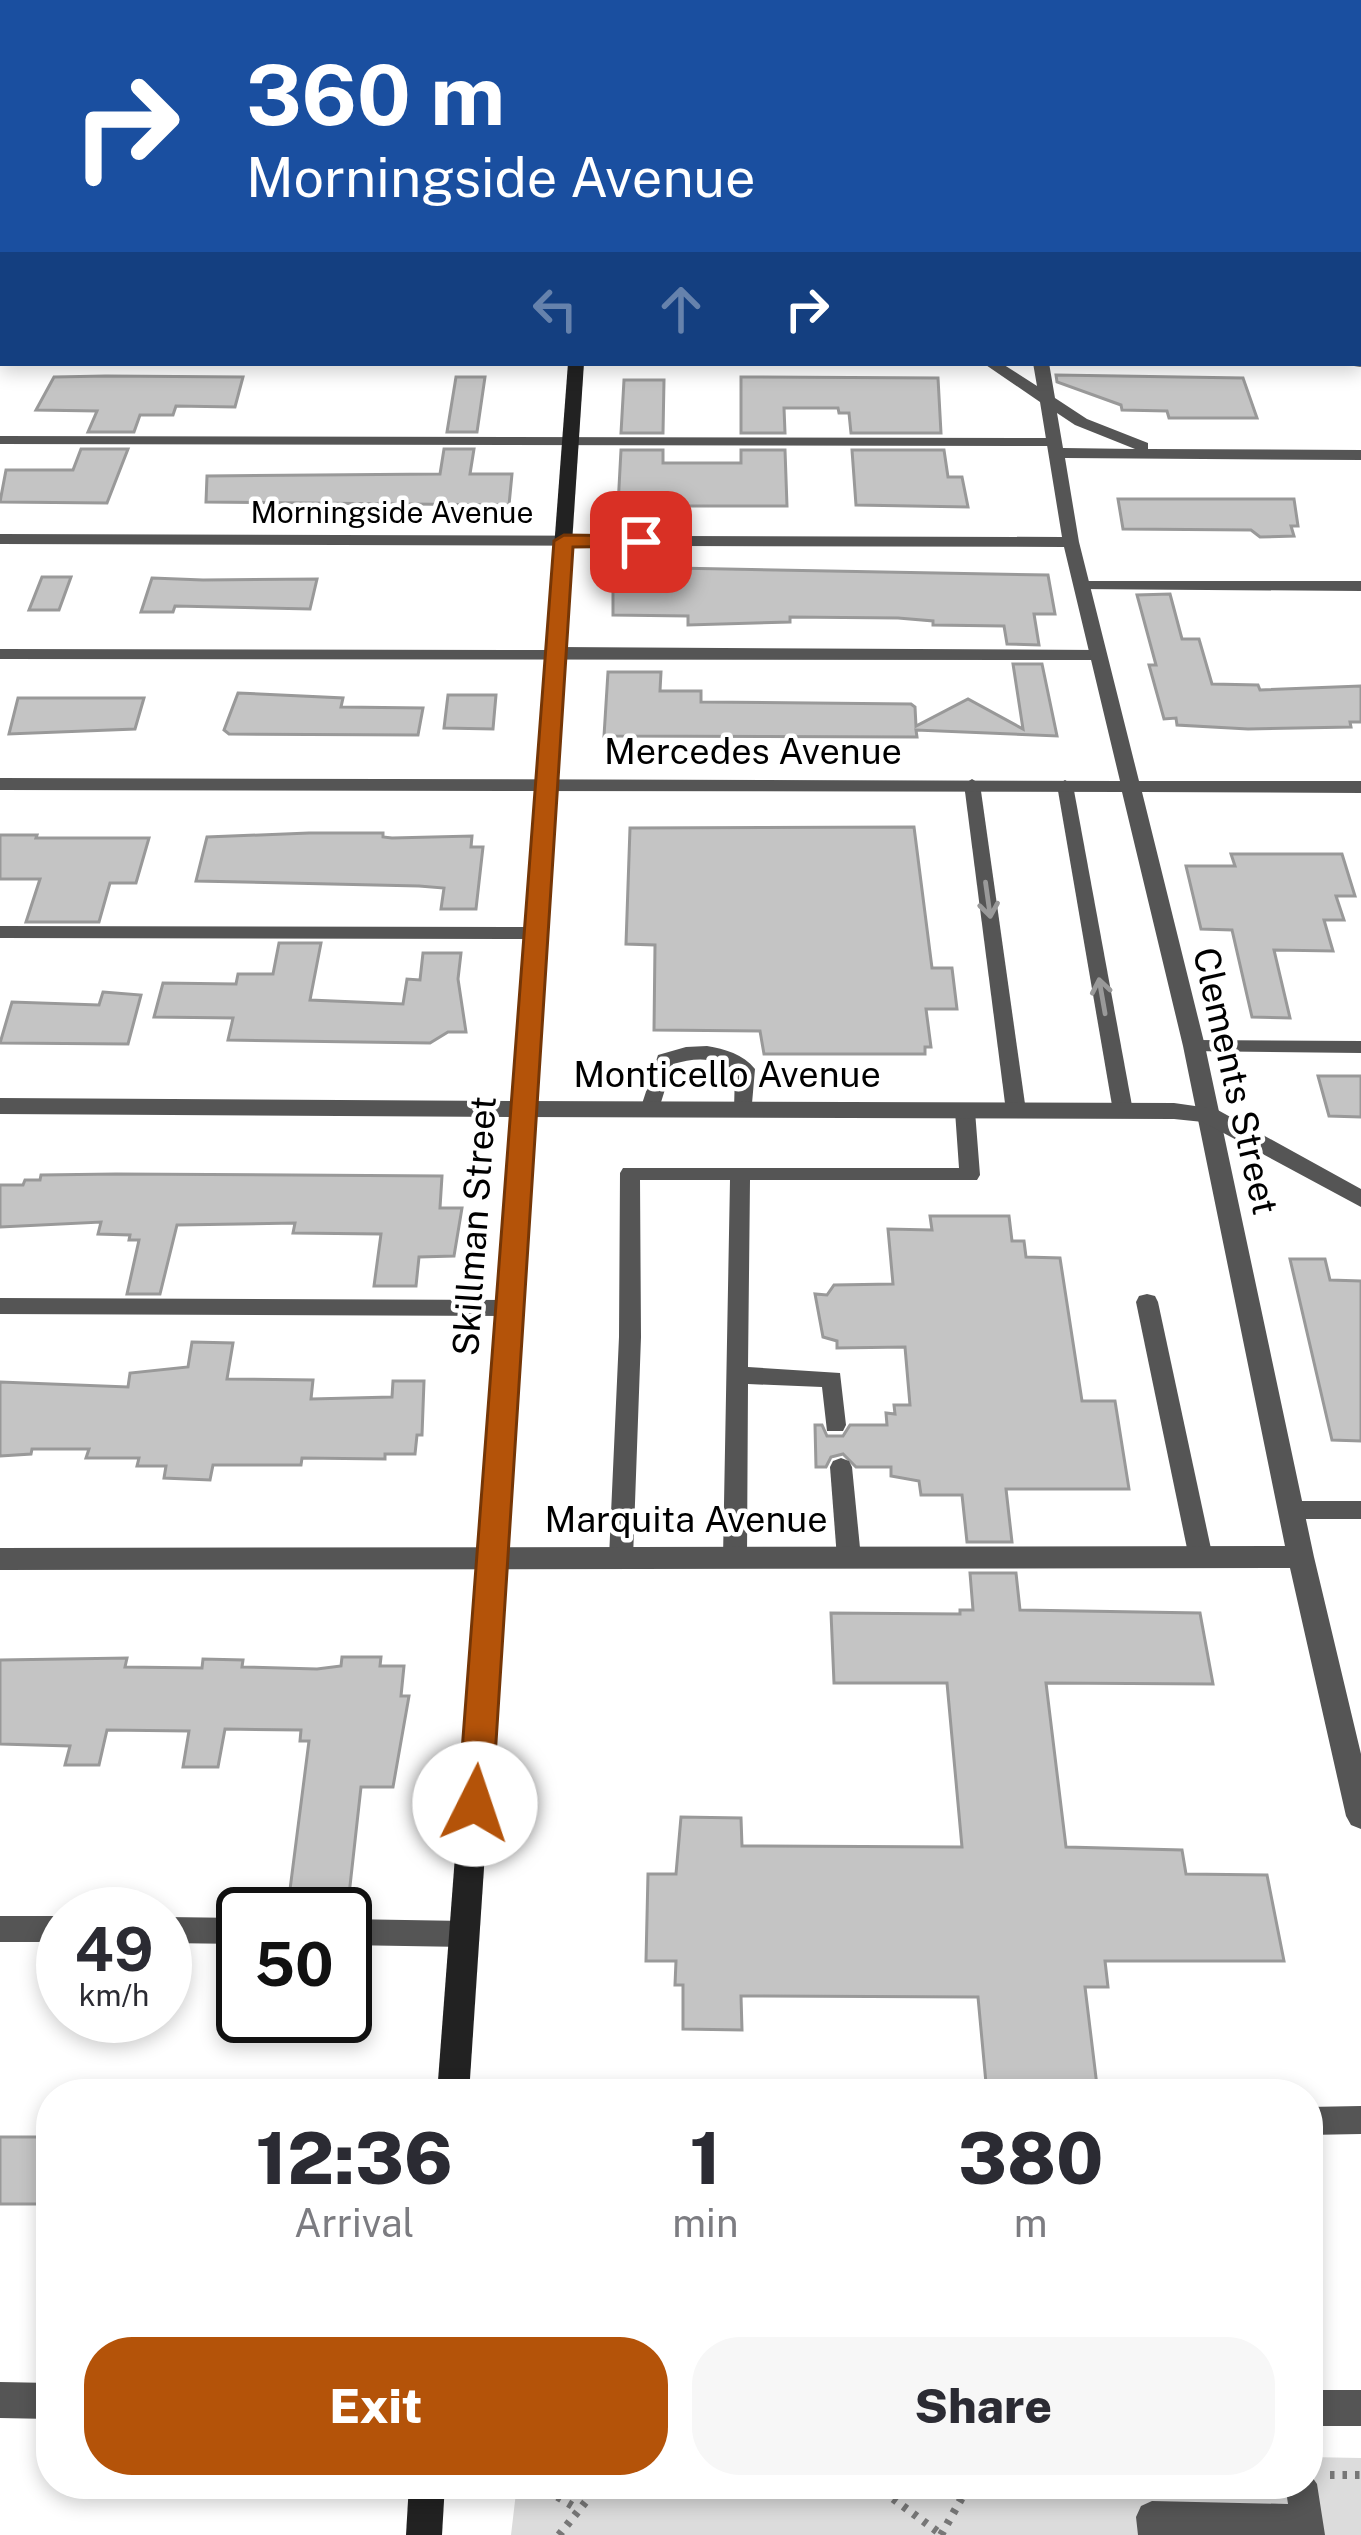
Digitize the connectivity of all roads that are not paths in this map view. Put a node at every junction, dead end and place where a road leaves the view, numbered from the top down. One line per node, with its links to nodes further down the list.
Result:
1 (576, 366): 6 (main road, Skillman Street)
2 (997, 366): 4 (street)
3 (1042, 366): 4 (street, Clements Street)
4 (1048, 402): 7 (street, Clements Street); 8 (street)
5 (0, 440): 6 (lane)
6 (570, 441): 7 (lane); 11 (main road, Skillman Street)
7 (1054, 447): 8 (street); 12 (street, Clements Street)
8 (1192, 453): 9 (street)
9 (1361, 454)
10 (0, 539): 11 (street, Morningside Avenue)
11 (564, 541): 12 (street, Morningside Avenue); 15 (main road, Skillman Street)
12 (1071, 542): 13 (street, Clements Street)
13 (1082, 586): 14 (lane); 17 (street, Clements Street)
14 (1361, 586)
15 (557, 653): 16 (lane); 17 (lane); 18 (main road, Skillman Street)
16 (0, 654)
17 (1099, 655): 22 (street, Clements Street)
18 (548, 783): 19 (street, Mercedes Avenue); 20 (street, Mercedes Avenue); 25 (main road, Skillman Street)
19 (0, 784)
20 (972, 784): 21 (street, Mercedes Avenue); 33 (lane, one-way to 33)
21 (1065, 784): 22 (street, Mercedes Avenue); 34 (lane, one-way to 21)
22 (1127, 784): 23 (street, Mercedes Avenue); 26 (street, Clements Street)
23 (1361, 787)
24 (0, 932): 25 (lane)
25 (537, 933): 29 (main road, Skillman Street)
26 (1194, 1046): 27 (lane); 35 (street, Clements Street)
27 (1361, 1047)
28 (0, 1106): 29 (street, Monticello Avenue)
29 (524, 1109): 30 (street, Monticello Avenue); 40 (main road, Skillman Street)
30 (650, 1110): 31 (street, Monticello Avenue); 31 (lane)
31 (744, 1110): 32 (street, Monticello Avenue)
32 (964, 1111): 33 (street, Monticello Avenue); 36 (lane)
33 (1016, 1111): 34 (street, Monticello Avenue)
34 (1123, 1111): 35 (street, Monticello Avenue)
35 (1208, 1115): 37 (street, Monticello Avenue); 44 (street, Clements Street)
36 (740, 1172): 41 (lane); 48 (lane)
37 (1361, 1198)
38 (1148, 1302): 51 (lane)
39 (0, 1306): 40 (lane)
40 (510, 1308): 47 (main road, Skillman Street)
41 (738, 1375): 42 (lane); 49 (lane)
42 (835, 1425)
43 (841, 1467): 50 (lane)
44 (1291, 1510): 45 (lane); 46 (street, Clements Street)
45 (1361, 1510)
46 (1301, 1557): 51 (street, Marquita Avenue); 53 (street, Clements Street)
47 (492, 1558): 48 (street, Marquita Avenue); 52 (street, Marquita Avenue); 57 (main road, Skillman Street)
48 (621, 1558): 49 (street, Marquita Avenue)
49 (735, 1558): 50 (street, Marquita Avenue)
50 (849, 1558): 51 (street, Marquita Avenue)
51 (1201, 1558)
52 (0, 1559)
53 (1361, 1814)
54 (0, 1929): 55 (lane)
55 (36, 1929)
56 (372, 1932): 57 (lane)
57 (465, 1934): 58 (main road, Skillman Street)
58 (454, 2079)
59 (1361, 2120): 60 (lane)
60 (1323, 2121)
61 (0, 2400): 62 (street)
62 (36, 2401)
63 (1323, 2408): 64 (street)
64 (1361, 2408)
65 (426, 2499): 67 (main road)
66 (1308, 2528): 68 (lane)
67 (424, 2535)
68 (1154, 2535)

